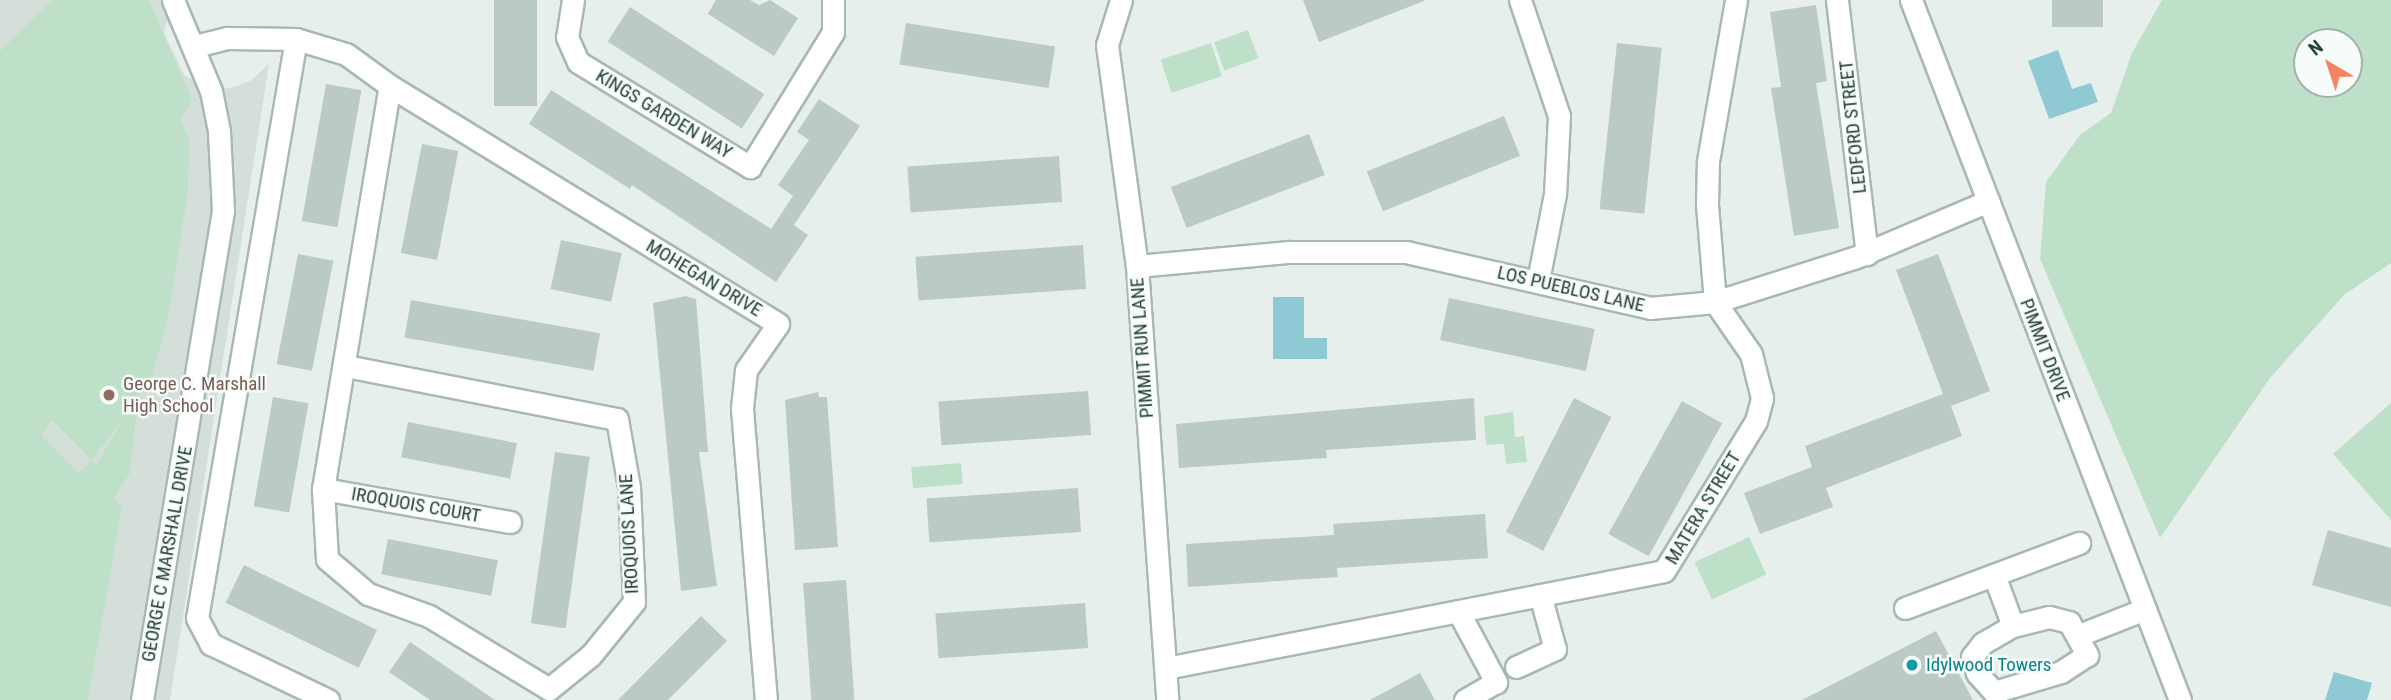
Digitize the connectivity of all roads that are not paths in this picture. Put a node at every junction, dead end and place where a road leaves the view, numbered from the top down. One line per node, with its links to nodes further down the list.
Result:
1 (173, 0): 10 (street, GEORGE C MARSHALL DRIVE)
2 (573, 0): 3 (street, KINGS GARDEN WAY)
3 (833, 0)
4 (1121, 0): 14 (street, PIMMIT RUN LANE)
5 (1520, 0): 15 (street)
6 (1736, 0): 16 (street)
7 (1837, 0): 13 (street, LEDFORD STREET)
8 (1911, 0): 12 (street, PIMMIT DRIVE)
9 (296, 39): 10 (street, MOHEGAN DRIVE); 11 (street, MOHEGAN DRIVE); 31 (street)
10 (195, 46): 30 (street, GEORGE C MARSHALL DRIVE)
11 (390, 86): 17 (street, IROQUOIS LANE); 32 (street, MOHEGAN DRIVE)
12 (1988, 201): 13 (street, LOS PUEBLOS LANE); 24 (street, PIMMIT DRIVE)
13 (1867, 254): 16 (street, LOS PUEBLOS LANE)
14 (1137, 266): 15 (street, LOS PUEBLOS LANE); 29 (street, PIMMIT RUN LANE)
15 (1538, 281): 16 (street, LOS PUEBLOS LANE)
16 (1715, 302): 22 (street, MATERA STREET)
17 (346, 366): 18 (street, IROQUOIS LANE); 18 (street, IROQUOIS LANE)
18 (323, 489): 19 (street, IROQUOIS COURT)
19 (510, 522)
20 (2079, 543): 21 (street)
21 (1994, 575): 23 (street); 26 (street)
22 (1540, 595): 25 (street, MATERA STREET); 28 (street)
23 (1905, 608)
24 (2145, 609): 27 (street); 35 (street, PIMMIT DRIVE)
25 (1458, 611): 29 (street, MATERA STREET); 34 (street)
26 (2014, 626): 27 (street); 27 (street)
27 (2079, 635)
28 (1516, 667)
29 (1166, 668): 33 (street, PIMMIT RUN LANE)
30 (142, 700)
31 (328, 700)
32 (766, 700)
33 (1167, 700)
34 (1465, 700)
35 (2180, 700)

